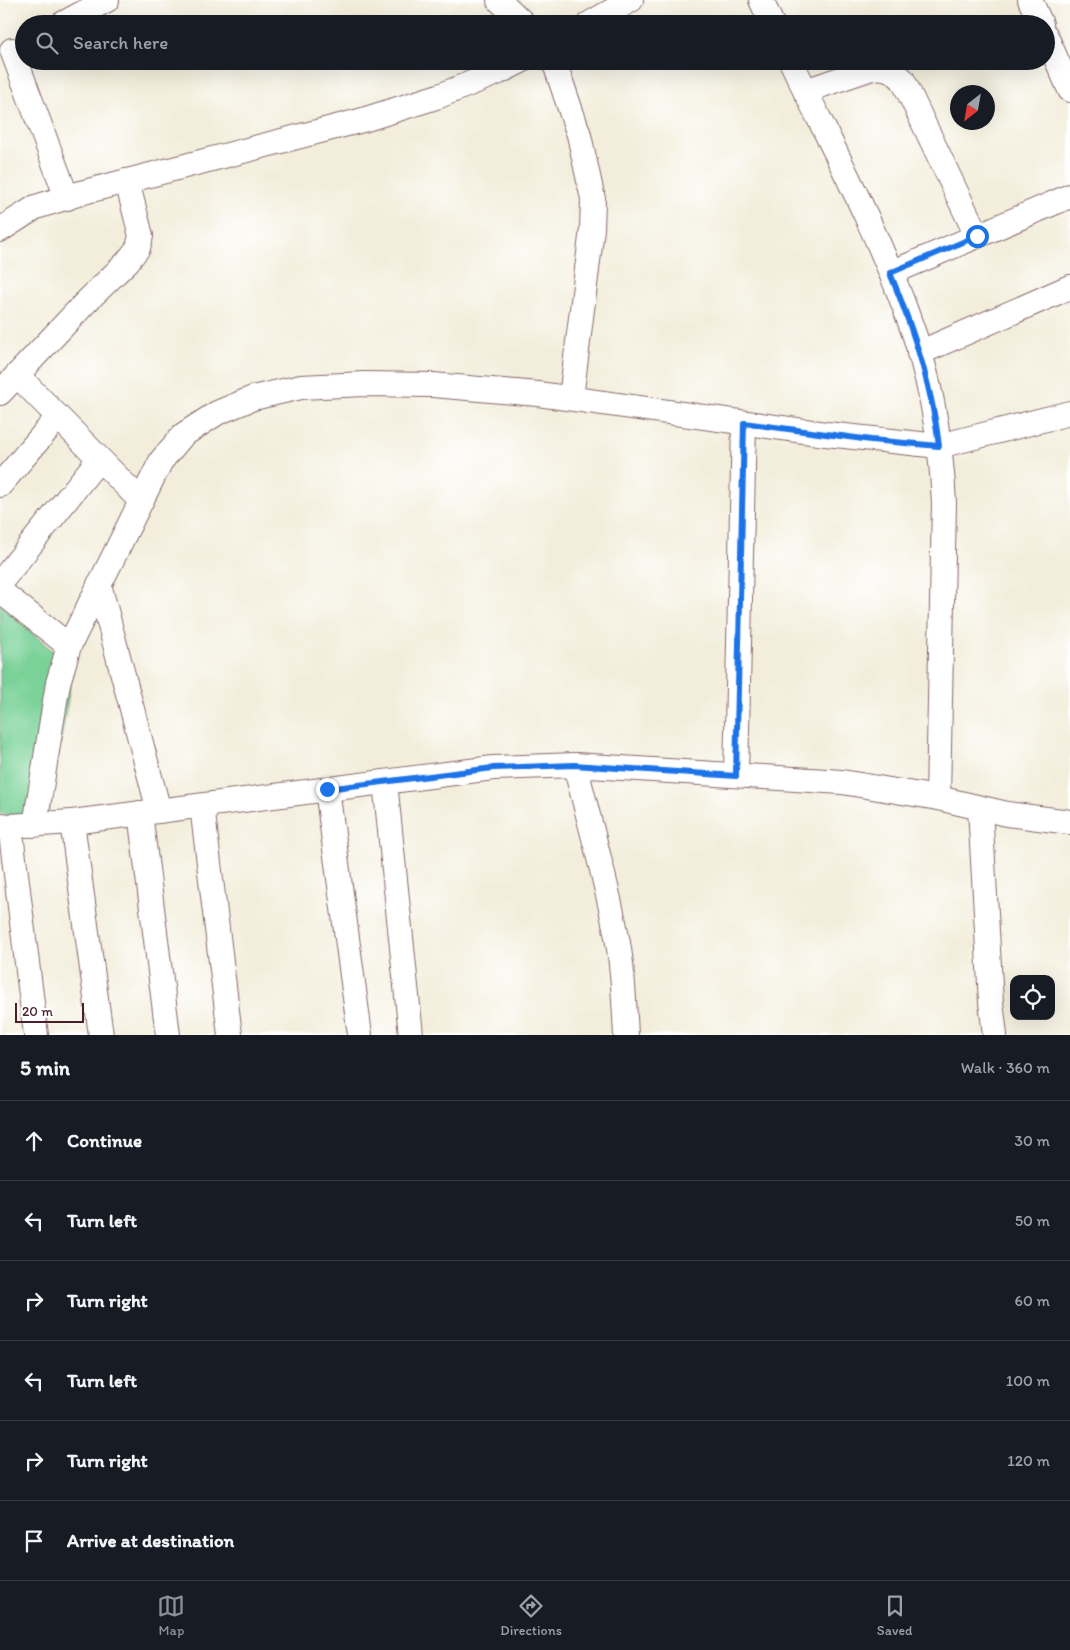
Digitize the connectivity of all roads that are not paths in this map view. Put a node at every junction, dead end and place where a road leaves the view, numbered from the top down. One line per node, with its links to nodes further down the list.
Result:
1 (107, 0): 6 (street)
2 (499, 0): 7 (street)
3 (761, 0): 9 (street)
4 (1030, 0): 10 (street)
5 (617, 3): 8 (street)
6 (79, 15)
7 (515, 15)
8 (601, 15)
9 (768, 15)
10 (1037, 15)
11 (1055, 56): 18 (street)
12 (19, 70): 22 (street)
13 (503, 70): 20 (street)
14 (557, 70): 30 (street)
15 (794, 70): 19 (street)
16 (866, 70): 19 (street)
17 (890, 70): 24 (street)
18 (1070, 90)
19 (805, 91): 25 (street)
20 (127, 181): 22 (street); 28 (street)
21 (1070, 196): 24 (street)
22 (66, 198): 23 (street)
23 (0, 230)
24 (977, 236): 25 (street)
25 (890, 273): 27 (street)
26 (1070, 287): 27 (street)
27 (919, 352): 34 (street)
28 (17, 375): 29 (street); 32 (street)
29 (0, 393)
30 (571, 398): 33 (street); 37 (street)
31 (1070, 413): 34 (street)
32 (58, 417): 35 (street); 36 (street)
33 (744, 423): 34 (street); 43 (street)
34 (939, 446): 46 (street)
35 (99, 458): 37 (street); 38 (street)
36 (0, 485)
37 (141, 501): 39 (street)
38 (0, 583)
39 (99, 584): 41 (street); 49 (street)
40 (0, 591): 41 (street)
41 (68, 646): 52 (street)
42 (574, 765): 43 (street); 44 (street); 60 (street)
43 (736, 776): 46 (street)
44 (385, 782): 45 (street); 59 (street)
45 (327, 789): 47 (street); 58 (street)
46 (938, 798): 48 (street)
47 (202, 806): 49 (street); 57 (street)
48 (980, 808): 51 (street); 61 (street)
49 (149, 812): 50 (street); 56 (street)
50 (72, 822): 52 (street); 55 (street)
51 (1070, 822)
52 (35, 825): 53 (street)
53 (5, 826): 54 (street)
54 (36, 1035)
55 (101, 1035)
56 (168, 1035)
57 (230, 1035)
58 (360, 1035)
59 (411, 1035)
60 (626, 1035)
61 (995, 1035)

